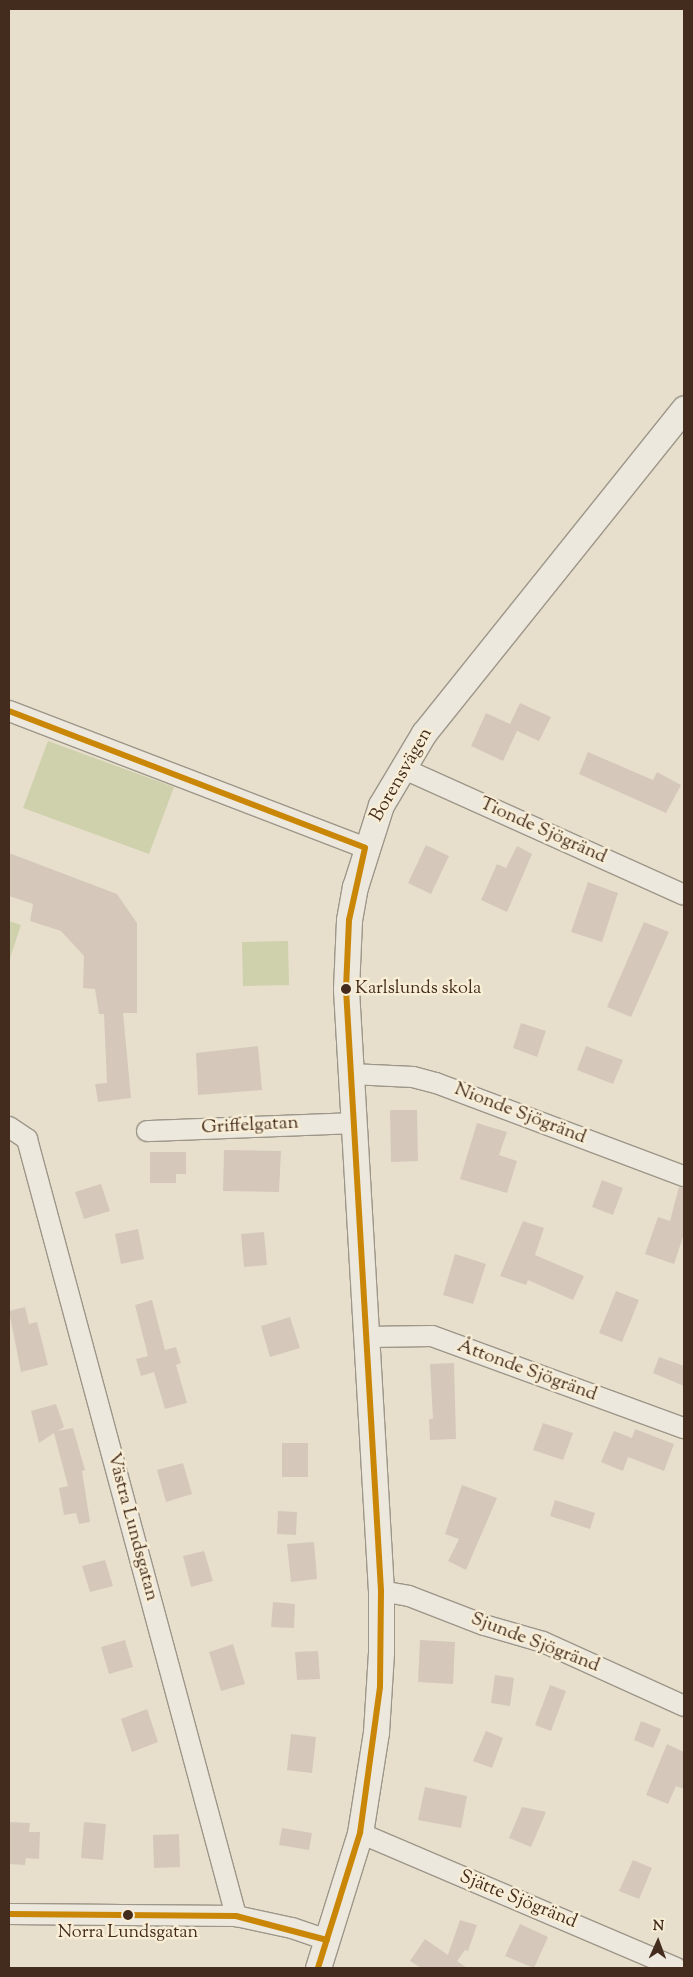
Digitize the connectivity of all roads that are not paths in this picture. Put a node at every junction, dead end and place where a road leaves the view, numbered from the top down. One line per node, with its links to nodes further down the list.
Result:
1 (684, 408): 3 (street, Borensvägen)
2 (9, 711): 4 (street)
3 (402, 768): 4 (street, Borensvägen); 5 (street, Tionde Sjögränd)
4 (365, 848): 6 (street, Borensvägen)
5 (684, 895)
6 (351, 1074): 7 (street, Borensvägen); 10 (street, Nionde Sjögränd)
7 (353, 1123): 9 (street, Griffelgatan); 11 (street, Borensvägen)
8 (9, 1127): 17 (street, Västra Lundsgatan)
9 (147, 1131)
10 (684, 1176)
11 (366, 1337): 12 (street, Åttonde Sjögränd); 13 (street, Borensvägen)
12 (684, 1428)
13 (382, 1591): 14 (street, Sjunde Sjögränd); 15 (street, Borensvägen)
14 (684, 1706)
15 (360, 1833): 18 (street, Borensvägen); 20 (street, Sjätte Sjögränd)
16 (9, 1914): 17 (street)
17 (236, 1916): 18 (street)
18 (328, 1940): 19 (street, Borensvägen)
19 (318, 1968)
20 (676, 1968)

